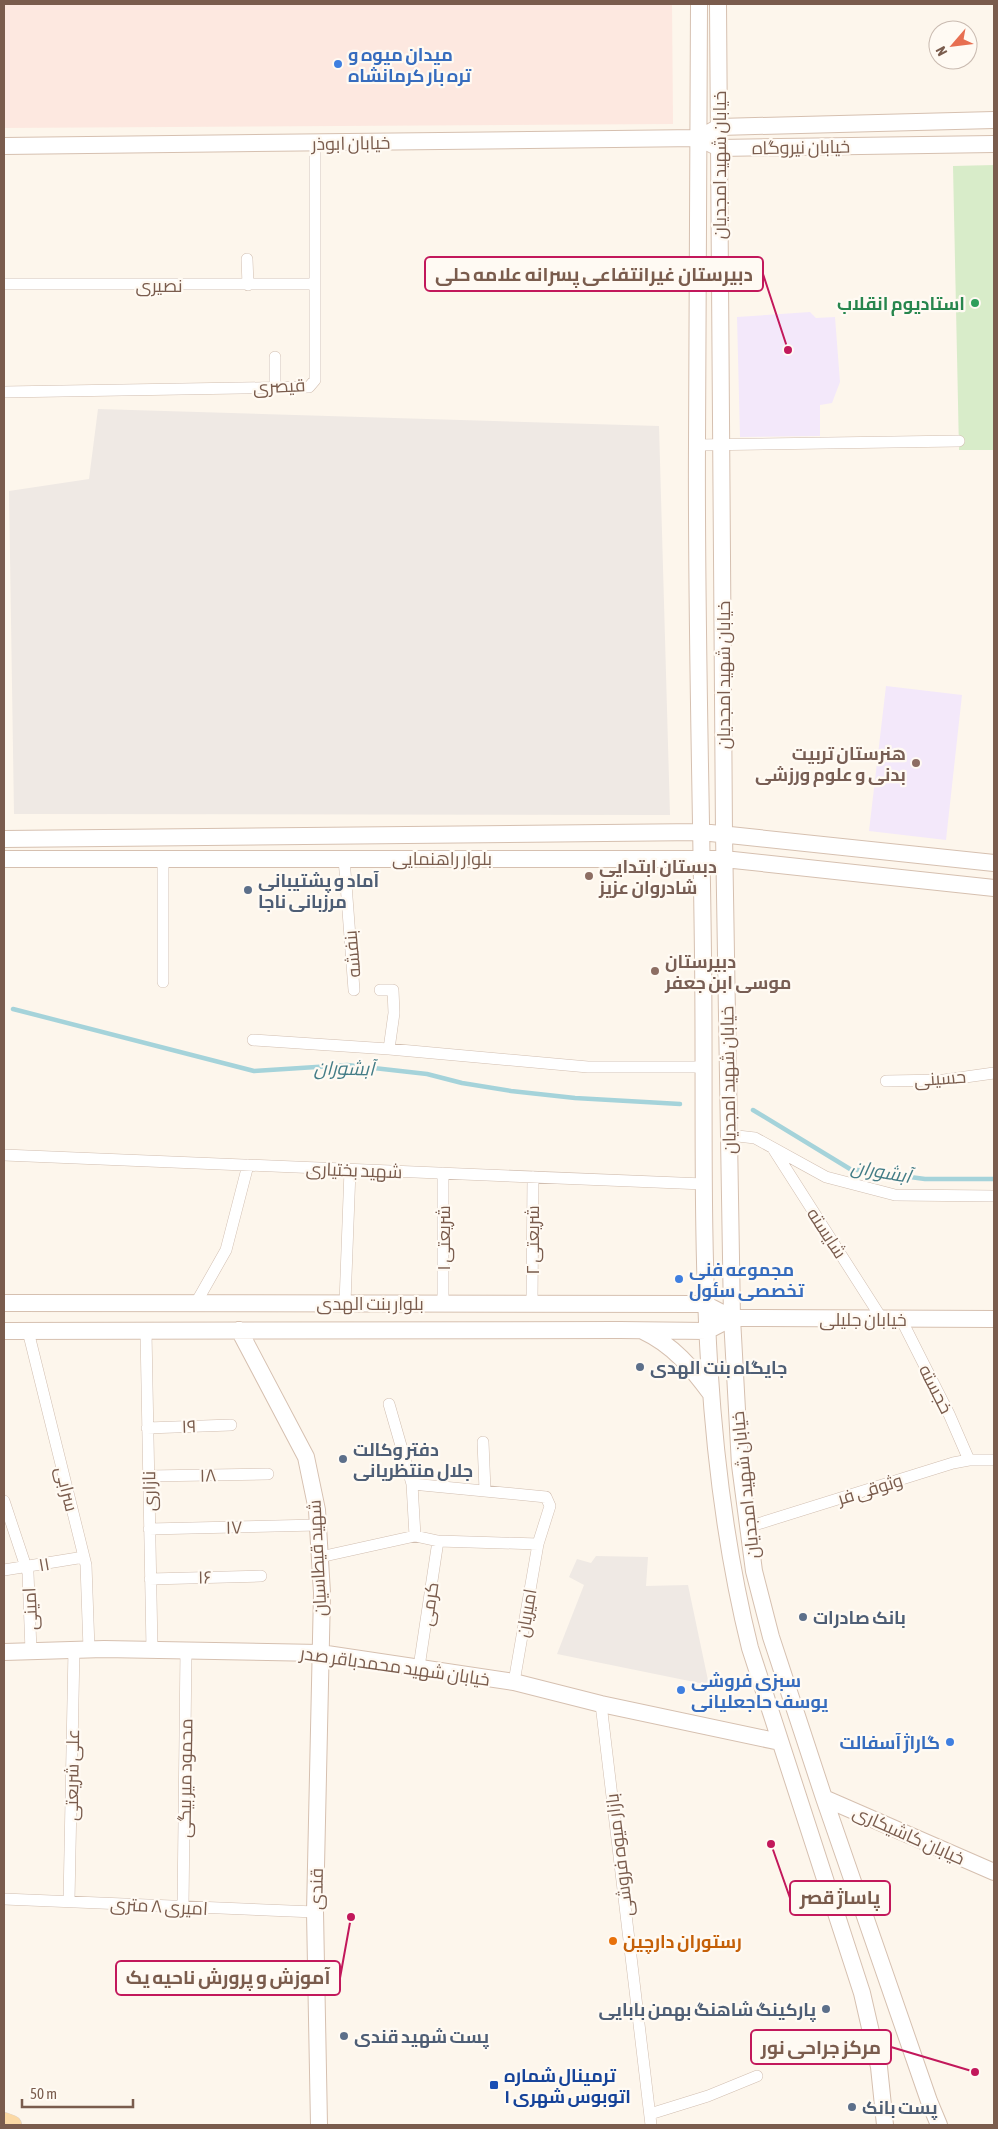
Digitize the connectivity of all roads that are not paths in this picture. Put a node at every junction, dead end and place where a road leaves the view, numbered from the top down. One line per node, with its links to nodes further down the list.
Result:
1 (699, 4): 5 (main road, خیابان شهید امجدیان)
2 (718, 4): 4 (main road, خیابان شهید امجدیان)
3 (994, 120): 4 (main road, خیابان نیروگاه)
4 (719, 126): 5 (main road, خیابان نیروگاه); 9 (main road, خیابان شهید امجدیان)
5 (699, 138): 6 (main road, خیابان ابوذر); 9 (main road, خیابان نیروگاه); 19 (main road, خیابان شهید امجدیان)
6 (315, 144): 8 (main road, خیابان ابوذر); 12 (street, قیصری)
7 (994, 144): 9 (main road, خیابان نیروگاه)
8 (4, 146)
9 (719, 148): 18 (main road, خیابان شهید امجدیان)
10 (247, 259): 13 (street)
11 (4, 284): 13 (street, نصیری)
12 (314, 284): 13 (street, نصیری); 15 (street, قیصری)
13 (248, 285)
14 (275, 358): 15 (street)
15 (275, 387): 16 (street, قیصری)
16 (4, 392)
17 (959, 441): 18 (street)
18 (721, 444): 19 (street); 21 (main road, خیابان شهید امجدیان)
19 (697, 445): 20 (main road, خیابان شهید امجدیان)
20 (700, 832): 21 (main road, بلوار راهنمایی); 22 (main road, بلوار راهنمایی); 26 (main road, خیابان شهید امجدیان)
21 (724, 834): 27 (main road, خیابان شهید امجدیان); 28 (main road, بلوار راهنمایی)
22 (4, 840)
23 (344, 858): 25 (main road, بلوار راهنمایی); 26 (main road, بلوار راهنمایی); 31 (street, بنفشه)
24 (4, 859): 25 (main road, بلوار راهنمایی)
25 (163, 859): 30 (street)
26 (701, 859): 27 (main road, بلوار راهنمایی); 35 (main road, خیابان شهید امجدیان)
27 (724, 859): 29 (main road, بلوار راهنمایی); 38 (main road, خیابان شهید امجدیان)
28 (994, 863)
29 (994, 888)
30 (163, 982)
31 (354, 990)
32 (380, 990): 34 (street, بنفشه)
33 (253, 1040): 34 (street)
34 (389, 1049): 35 (street)
35 (703, 1067): 45 (main road, خیابان شهید امجدیان)
36 (994, 1073): 37 (street, حسینی)
37 (886, 1082)
38 (729, 1135): 39 (street); 54 (main road, خیابان شهید امجدیان)
39 (772, 1148): 46 (street); 55 (street, شایسته)
40 (4, 1155): 41 (street, شهید بختیاری)
41 (248, 1165): 42 (street, شهید بختیاری); 48 (street)
42 (350, 1170): 43 (street, شهید بختیاری); 49 (street)
43 (443, 1173): 44 (street, شهید بختیاری); 51 (street, شریعتی ۱)
44 (533, 1177): 45 (street, شهید بختیاری); 52 (street, شریعتی ۲)
45 (704, 1184): 53 (main road, خیابان شهید امجدیان)
46 (994, 1196)
47 (4, 1303): 48 (main road, بلوار بنت الهدی)
48 (196, 1303): 49 (main road, بلوار بنت الهدی)
49 (345, 1303): 50 (main road, بلوار بنت الهدی)
50 (403, 1303): 51 (main road, بلوار بنت الهدی); 59 (main road)
51 (443, 1303): 52 (main road, بلوار بنت الهدی)
52 (532, 1303): 53 (main road, بلوار بنت الهدی)
53 (705, 1304): 54 (main road, بلوار بنت الهدی); 62 (main road, خیابان شهید امجدیان)
54 (732, 1318): 55 (main road, خیابان جلیلی); 62 (main road); 78 (main road, خیابان شهید امجدیان)
55 (882, 1319): 56 (main road, خیابان جلیلی)
56 (901, 1319): 57 (main road, خیابان جلیلی); 70 (street, خجسته)
57 (994, 1319)
58 (239, 1330): 59 (main road, بلوار بنت الهدی); 64 (main road, بلوار بنت الهدی); 77 (main road, شهید قیطاسیان)
59 (403, 1330): 60 (main road, بلوار بنت الهدی)
60 (638, 1330): 62 (main road, بلوار بنت الهدی); 65 (main road)
61 (4, 1331): 63 (main road, بلوار بنت الهدی)
62 (707, 1331): 65 (main road, خیابان شهید امجدیان)
63 (28, 1332): 64 (main road, بلوار بنت الهدی); 83 (street, سرابی)
64 (146, 1332): 68 (street, نازاری)
65 (711, 1394): 98 (main road, خیابان شهید امجدیان)
66 (389, 1404): 74 (street)
67 (231, 1425): 68 (street, ۱۹)
68 (148, 1428): 73 (street, نازاری)
69 (483, 1442): 75 (street)
70 (969, 1460): 71 (street, وثوقی فر); 78 (street, وثوقی فر)
71 (994, 1460)
72 (268, 1474): 73 (street, ۱۸)
73 (148, 1476): 79 (street, نازاری)
74 (412, 1484): 75 (street); 80 (street)
75 (485, 1490): 82 (street, امیریان)
76 (4, 1500): 85 (street, امینی)
77 (318, 1525): 79 (street, ۱۷); 84 (main road, شهید قیطاسیان)
78 (748, 1527): 99 (main road, خیابان شهید امجدیان)
79 (149, 1528): 88 (street, نازاری)
80 (416, 1536): 81 (street); 84 (street)
81 (438, 1541): 82 (street); 95 (street, کرمی)
82 (538, 1544): 96 (street, امیریان)
83 (84, 1557): 85 (street, ۱۱); 89 (street, سرابی)
84 (320, 1557): 94 (main road, شهید قیطاسیان)
85 (26, 1567): 86 (street, ۱۱); 92 (street, امینی)
86 (4, 1570)
87 (261, 1576): 88 (street, ۱۶)
88 (150, 1578): 90 (street, نازاری)
89 (81, 1649): 90 (main road, خیابان شهید محمدباقر صدر); 92 (main road, خیابان شهید محمدباقر صدر); 102 (street, علی شریعتی)
90 (152, 1649): 91 (main road, خیابان شهید محمدباقر صدر)
91 (186, 1650): 94 (main road, خیابان شهید محمدباقر صدر); 103 (street, محمود میر بیگی)
92 (31, 1651): 93 (main road, خیابان شهید محمدباقر صدر)
93 (4, 1652)
94 (320, 1652): 95 (main road, خیابان شهید محمدباقر صدر); 104 (main road, قندی)
95 (419, 1667): 96 (main road, خیابان شهید محمدباقر صدر)
96 (514, 1682): 97 (main road, خیابان شهید محمدباقر صدر)
97 (601, 1704): 98 (main road, خیابان شهید محمدباقر صدر); 107 (street, بازار میوه فروشی)
98 (780, 1742): 111 (main road, خیابان شهید امجدیان)
99 (824, 1798): 100 (main road, خیابان کاشیکاری); 106 (main road, خیابان شهید امجدیان)
100 (994, 1872)
101 (4, 1899): 102 (street, امیری ۸ متری)
102 (69, 1901): 103 (street, امیری ۸ متری)
103 (183, 1907): 104 (street, امیری ۸ متری)
104 (315, 1912): 110 (main road, قندی)
105 (757, 2076): 107 (street)
106 (929, 2101): 112 (main road); 113 (main road, خیابان شهید امجدیان)
107 (651, 2119)
108 (4, 2122): 109 (main road)
109 (12, 2125)
110 (319, 2125)
111 (885, 2125)
112 (933, 2125)
113 (939, 2125)

